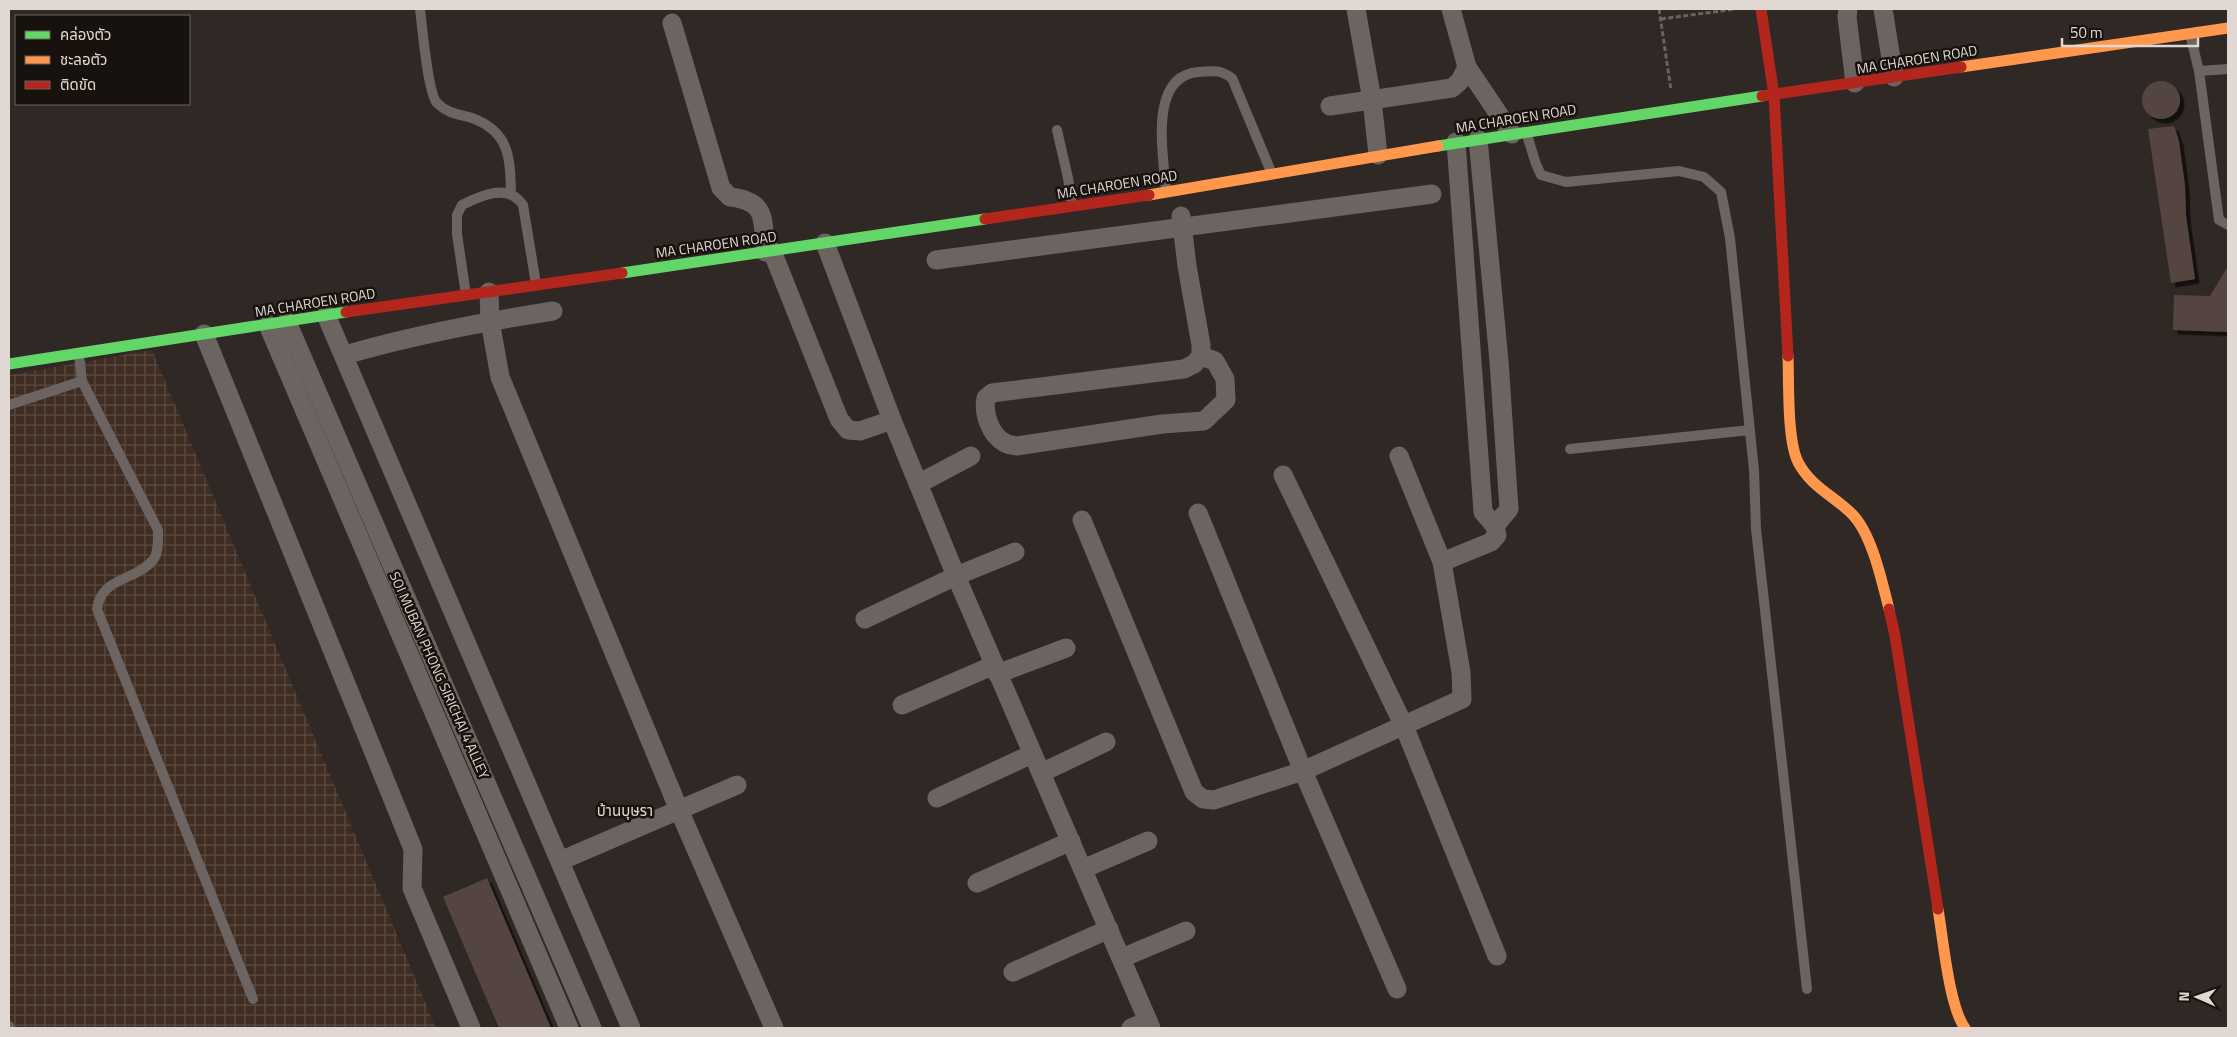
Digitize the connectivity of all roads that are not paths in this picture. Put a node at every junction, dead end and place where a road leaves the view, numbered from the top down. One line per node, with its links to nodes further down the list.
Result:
1 (420, 9): 26 (lane)
2 (1356, 9): 16 (street)
3 (1451, 9): 10 (street)
4 (1762, 9): 15 (main road)
5 (1848, 9): 14 (street)
6 (1883, 9): 13 (street)
7 (672, 23): 32 (street)
8 (2228, 28): 9 (main road, MA CHAROEN ROAD)
9 (2190, 34): 12 (lane); 13 (main road, MA CHAROEN ROAD)
10 (1467, 67): 16 (street); 19 (street)
11 (2228, 69): 12 (lane)
12 (2200, 71): 30 (lane)
13 (1894, 77): 14 (main road, MA CHAROEN ROAD)
14 (1855, 83): 15 (main road, MA CHAROEN ROAD)
15 (1774, 95): 19 (main road, MA CHAROEN ROAD); 94 (main road)
16 (1372, 100): 17 (street); 22 (street)
17 (1330, 106)
18 (1057, 130): 28 (lane)
19 (1519, 133): 20 (main road, MA CHAROEN ROAD); 49 (lane)
20 (1478, 139): 21 (main road, MA CHAROEN ROAD); 57 (street)
21 (1456, 142): 22 (main road, MA CHAROEN ROAD); 57 (street)
22 (1378, 155): 23 (main road, MA CHAROEN ROAD)
23 (1272, 174): 24 (main road, MA CHAROEN ROAD); 25 (lane)
24 (1191, 188): 25 (main road, MA CHAROEN ROAD); 29 (street)
25 (1169, 192): 28 (main road, MA CHAROEN ROAD); 29 (street)
26 (511, 193): 34 (lane); 36 (lane)
27 (1432, 194): 29 (street)
28 (1072, 206): 31 (main road, MA CHAROEN ROAD)
29 (1182, 222): 33 (street); 44 (street)
30 (2228, 225)
31 (825, 243): 32 (main road, MA CHAROEN ROAD); 48 (street)
32 (768, 251): 34 (main road, MA CHAROEN ROAD); 48 (street)
33 (936, 260)
34 (536, 285): 35 (main road, MA CHAROEN ROAD)
35 (489, 292): 36 (main road, MA CHAROEN ROAD); 39 (street)
36 (466, 296): 38 (main road, MA CHAROEN ROAD)
37 (553, 311): 39 (street)
38 (326, 314): 40 (main road, MA CHAROEN ROAD); 43 (street)
39 (490, 321): 43 (street); 72 (street)
40 (277, 324): 41 (main road, MA CHAROEN ROAD); 77 (street, SOI MUBAN PHONG SIRICHAI 4 ALLEY); 79 (street, SOI MUBAN PHONG SIRICHAI 4 ALLEY)
41 (204, 334): 42 (main road, MA CHAROEN ROAD); 89 (street)
42 (79, 353): 45 (main road, MA CHAROEN ROAD); 46 (lane)
43 (345, 355): 75 (street)
44 (1201, 356): 44 (street)
45 (9, 364)
46 (82, 381): 47 (lane); 87 (lane)
47 (9, 405)
48 (892, 420): 54 (street)
49 (1750, 430): 50 (lane); 86 (lane)
50 (1570, 449)
51 (971, 456): 54 (street)
52 (1399, 456): 59 (street)
53 (1283, 475): 65 (street)
54 (918, 484): 60 (street)
55 (1198, 514): 68 (street)
56 (1082, 520): 68 (street)
57 (1495, 526): 59 (street)
58 (1015, 552): 60 (street)
59 (1442, 562): 65 (street)
60 (956, 576): 61 (street); 63 (street)
61 (865, 620)
62 (1066, 648): 63 (street)
63 (996, 670): 64 (street); 67 (street)
64 (902, 706)
65 (1404, 726): 68 (street); 82 (street)
66 (1106, 742): 69 (street)
67 (1032, 754): 69 (street); 71 (street)
68 (1303, 771): 85 (street)
69 (1041, 773): 73 (street)
70 (736, 785): 72 (street)
71 (937, 798)
72 (679, 810): 75 (street); 93 (street)
73 (1070, 841): 76 (street); 78 (street)
74 (1148, 841): 76 (street)
75 (560, 861): 92 (street)
76 (1083, 869): 80 (street)
77 (527, 874): 79 (street); 91 (street, SOI MUBAN PHONG SIRICHAI 4 ALLEY)
78 (977, 883)
79 (508, 884): 90 (street, SOI MUBAN PHONG SIRICHAI 4 ALLEY)
80 (1109, 929): 83 (street); 84 (street)
81 (1186, 931): 83 (street)
82 (1497, 956)
83 (1122, 958): 88 (street)
84 (1013, 972)
85 (1397, 989)
86 (1807, 989)
87 (254, 999)
88 (1144, 1026)
89 (471, 1028)
90 (569, 1028)
91 (592, 1028)
92 (631, 1028)
93 (774, 1028)
94 (1965, 1028)

